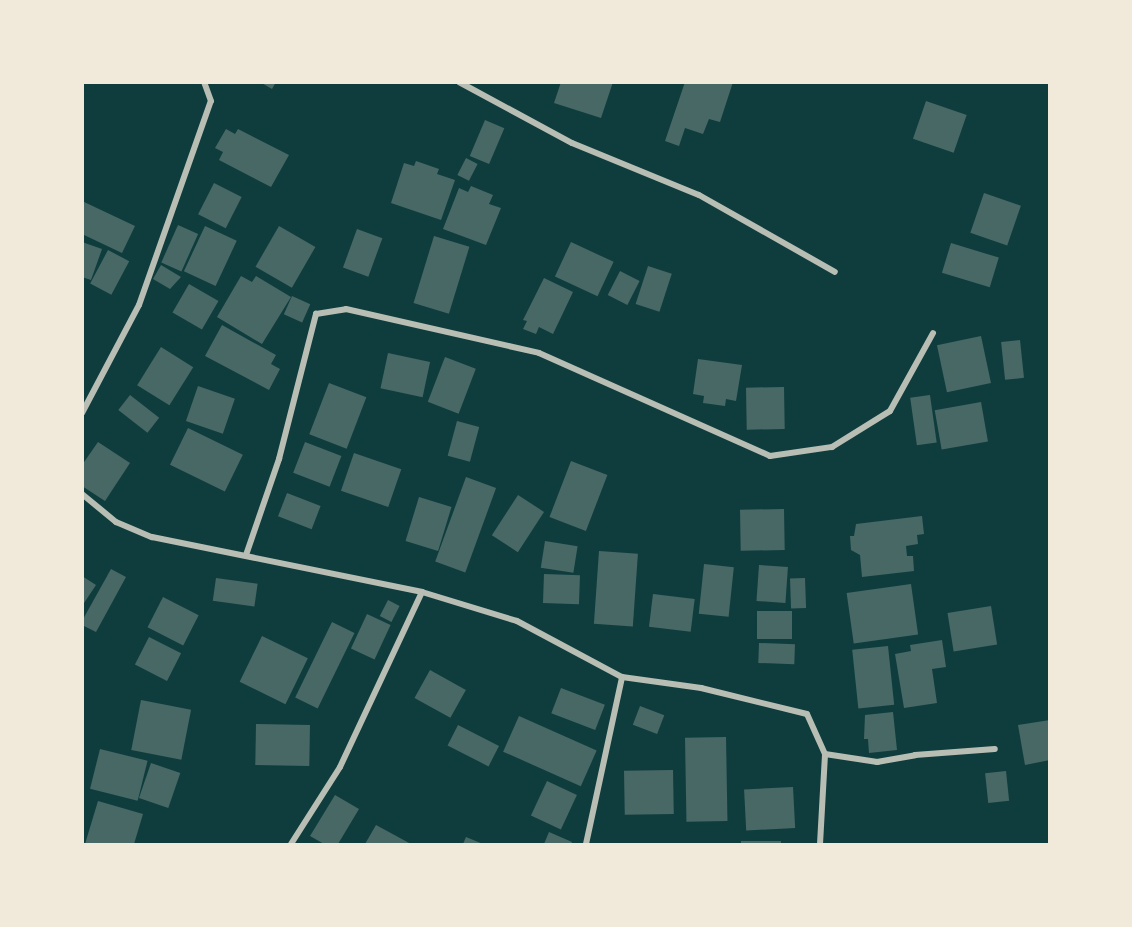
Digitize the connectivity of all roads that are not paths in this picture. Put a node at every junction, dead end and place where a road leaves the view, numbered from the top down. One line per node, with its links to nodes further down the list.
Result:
1 (204, 82): 5 (street)
2 (459, 82): 3 (street)
3 (835, 272)
4 (933, 333): 7 (street)
5 (82, 413)
6 (82, 494): 7 (street)
7 (246, 555): 8 (street)
8 (422, 592): 9 (street); 12 (street)
9 (622, 677): 11 (street); 13 (street)
10 (995, 749): 11 (street)
11 (825, 754): 14 (street)
12 (291, 844)
13 (586, 844)
14 (820, 844)

